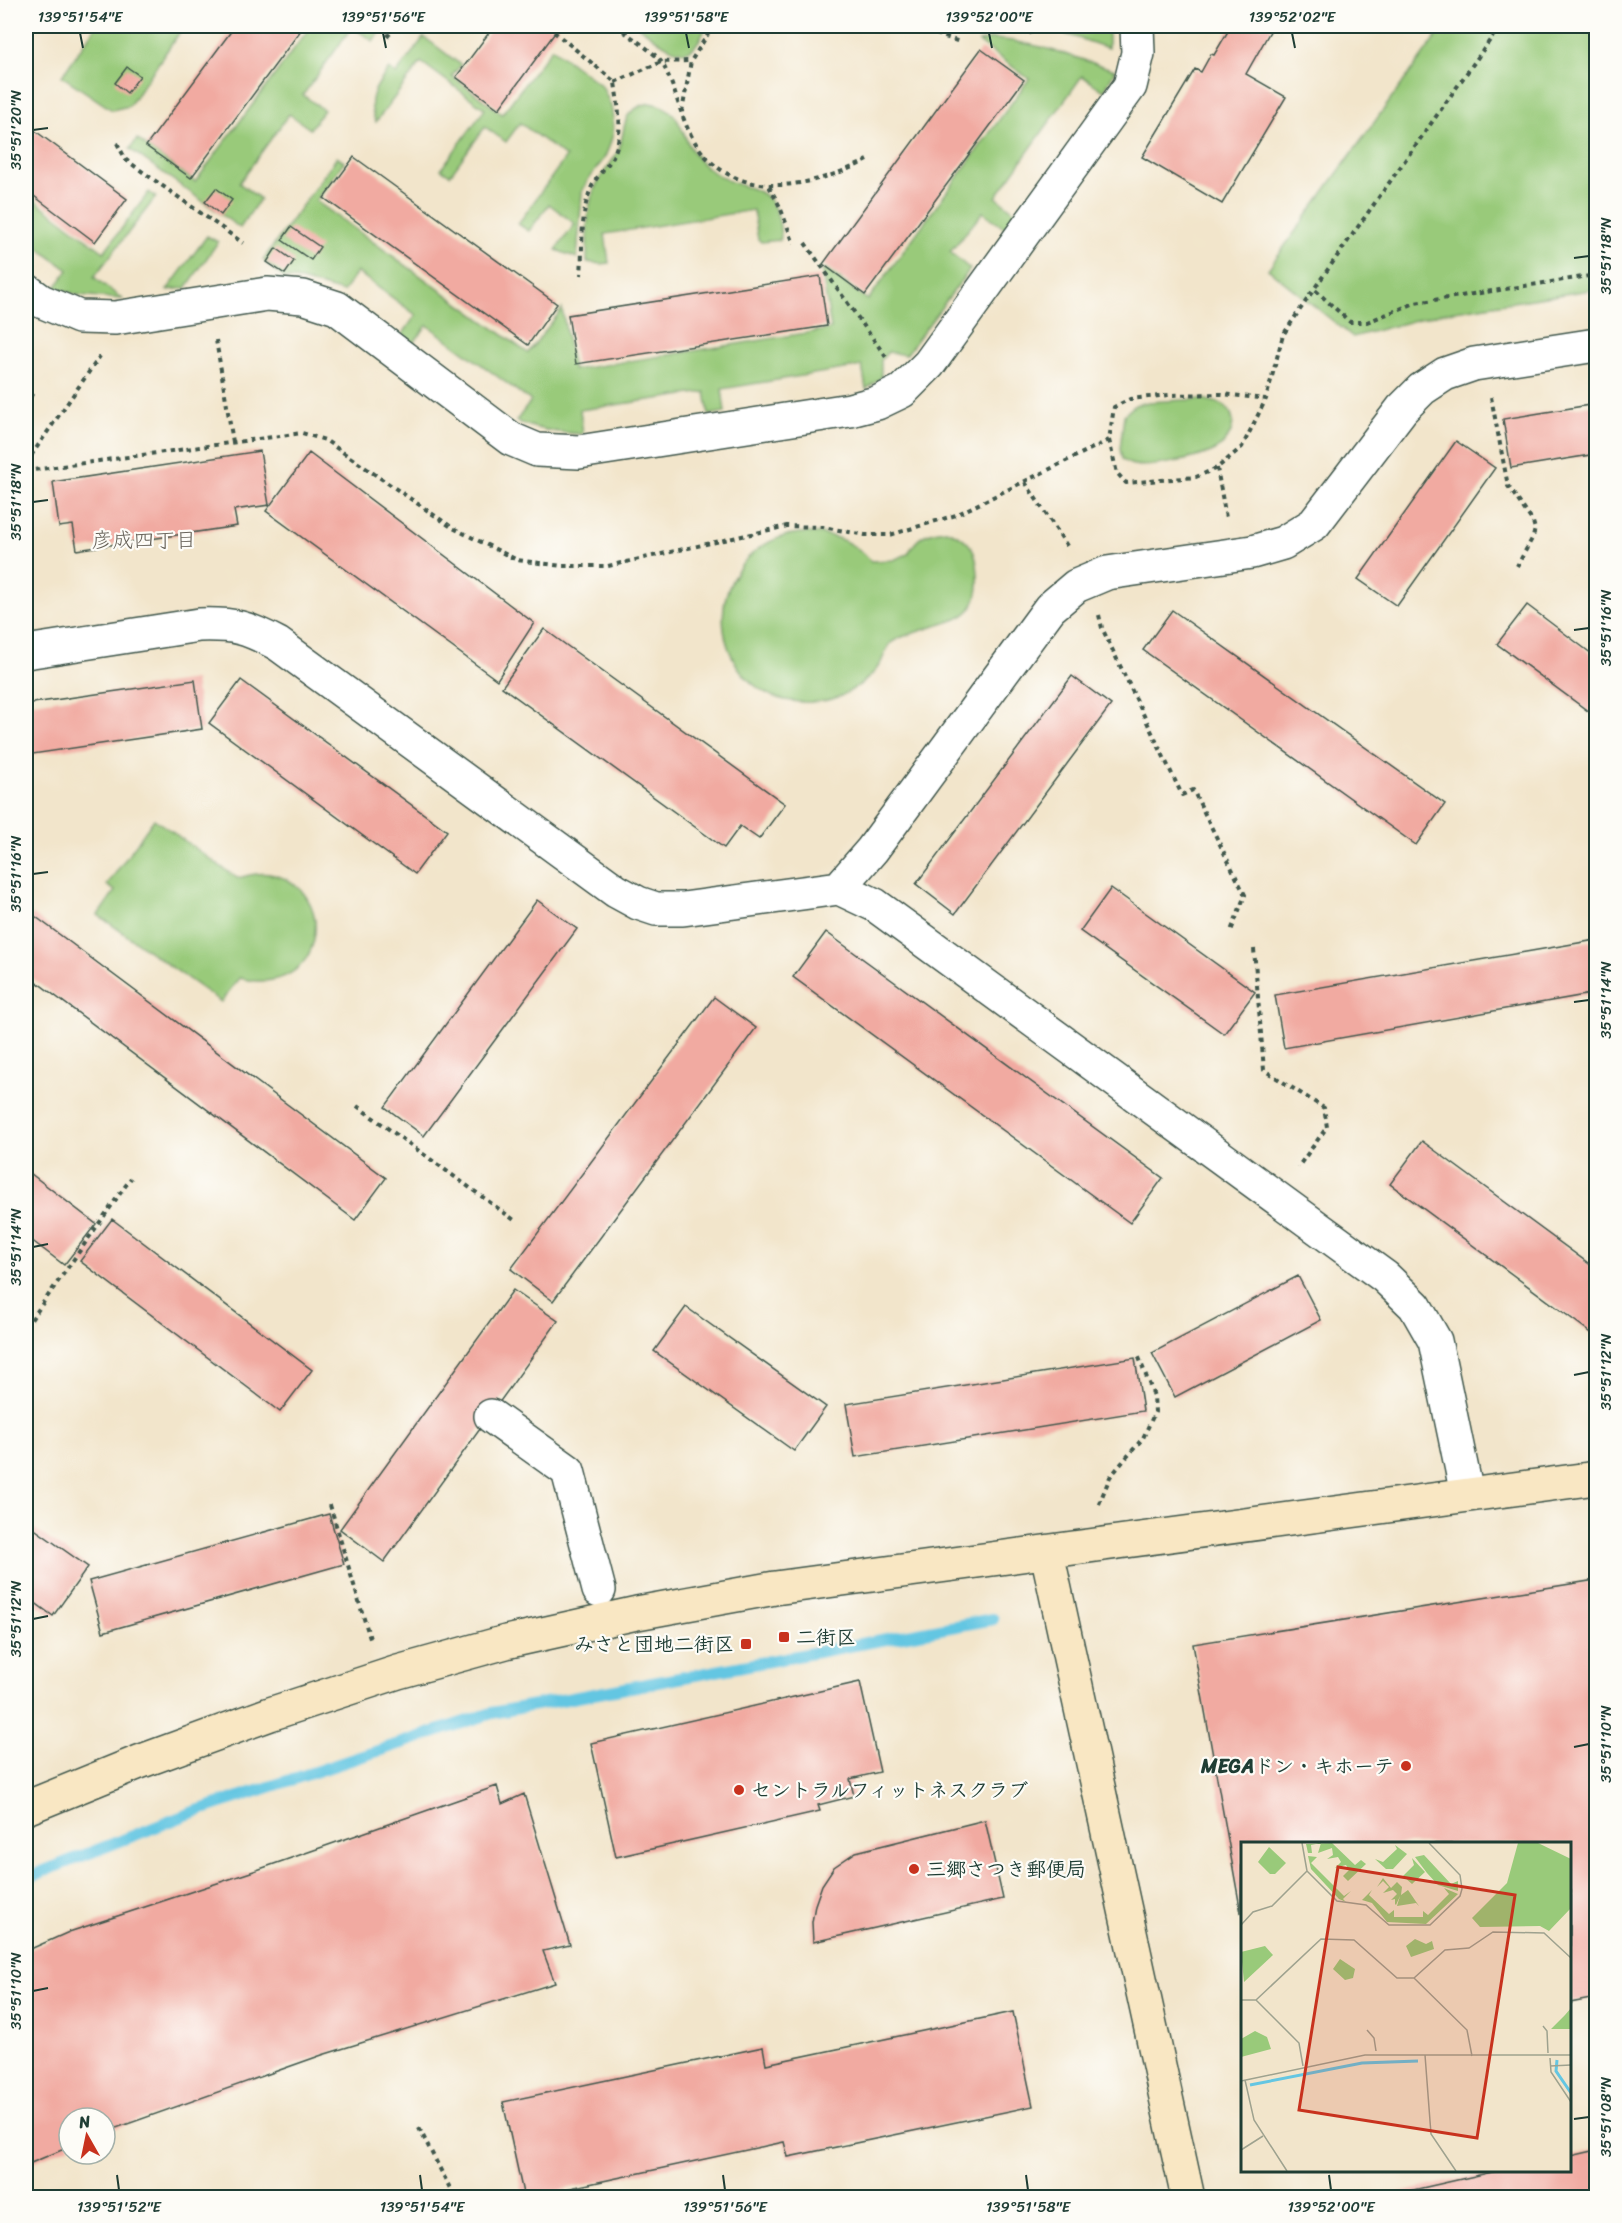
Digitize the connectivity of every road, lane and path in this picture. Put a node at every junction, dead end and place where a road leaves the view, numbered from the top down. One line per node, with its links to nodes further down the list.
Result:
1 (396, 26): 10 (path)
2 (547, 26): 14 (path)
3 (616, 26): 13 (path)
4 (713, 26): 12 (path)
5 (920, 26): 11 (path)
6 (1036, 26): 9 (path)
7 (1137, 26): 30 (street)
8 (1500, 26): 24 (path)
9 (1029, 34)
10 (387, 37)
11 (960, 42)
12 (691, 61): 13 (path); 15 (path)
13 (661, 62): 14 (path); 15 (path)
14 (615, 82): 22 (path)
15 (681, 113): 18 (path)
16 (117, 143): 19 (path)
17 (868, 160): 18 (path)
18 (769, 185): 21 (path)
19 (243, 243)
20 (805, 243): 30 (path)
21 (794, 244)
22 (581, 275)
23 (1596, 275): 24 (path)
24 (1314, 289): 31 (path)
25 (26, 290): 30 (street)
26 (215, 330): 33 (path)
27 (1596, 345): 29 (street)
28 (101, 355): 34 (path)
29 (1485, 363): 38 (street); 39 (path)
30 (906, 387)
31 (1266, 399): 32 (path); 35 (path)
32 (1109, 440): 35 (path); 37 (path)
33 (233, 442): 36 (path); 37 (path)
34 (26, 463)
35 (1217, 468): 38 (path)
36 (26, 471)
37 (1025, 482): 40 (path)
38 (1233, 555): 40 (street)
39 (1517, 566)
40 (1089, 580): 42 (street); 43 (path)
41 (26, 652): 42 (street)
42 (839, 888): 53 (street)
43 (1231, 932)
44 (1254, 949): 46 (path)
45 (357, 1106): 48 (path)
46 (1293, 1174)
47 (131, 1178): 49 (path)
48 (517, 1222)
49 (26, 1327)
50 (1138, 1356): 54 (path)
51 (491, 1416): 57 (street)
52 (1596, 1478): 53 (street)
53 (1467, 1494): 56 (street)
54 (1099, 1504)
55 (330, 1505): 58 (path)
56 (1047, 1553): 59 (street); 62 (street)
57 (599, 1590)
58 (372, 1644)
59 (26, 1808)
60 (419, 2128): 61 (path)
61 (455, 2198)
62 (1188, 2198)

